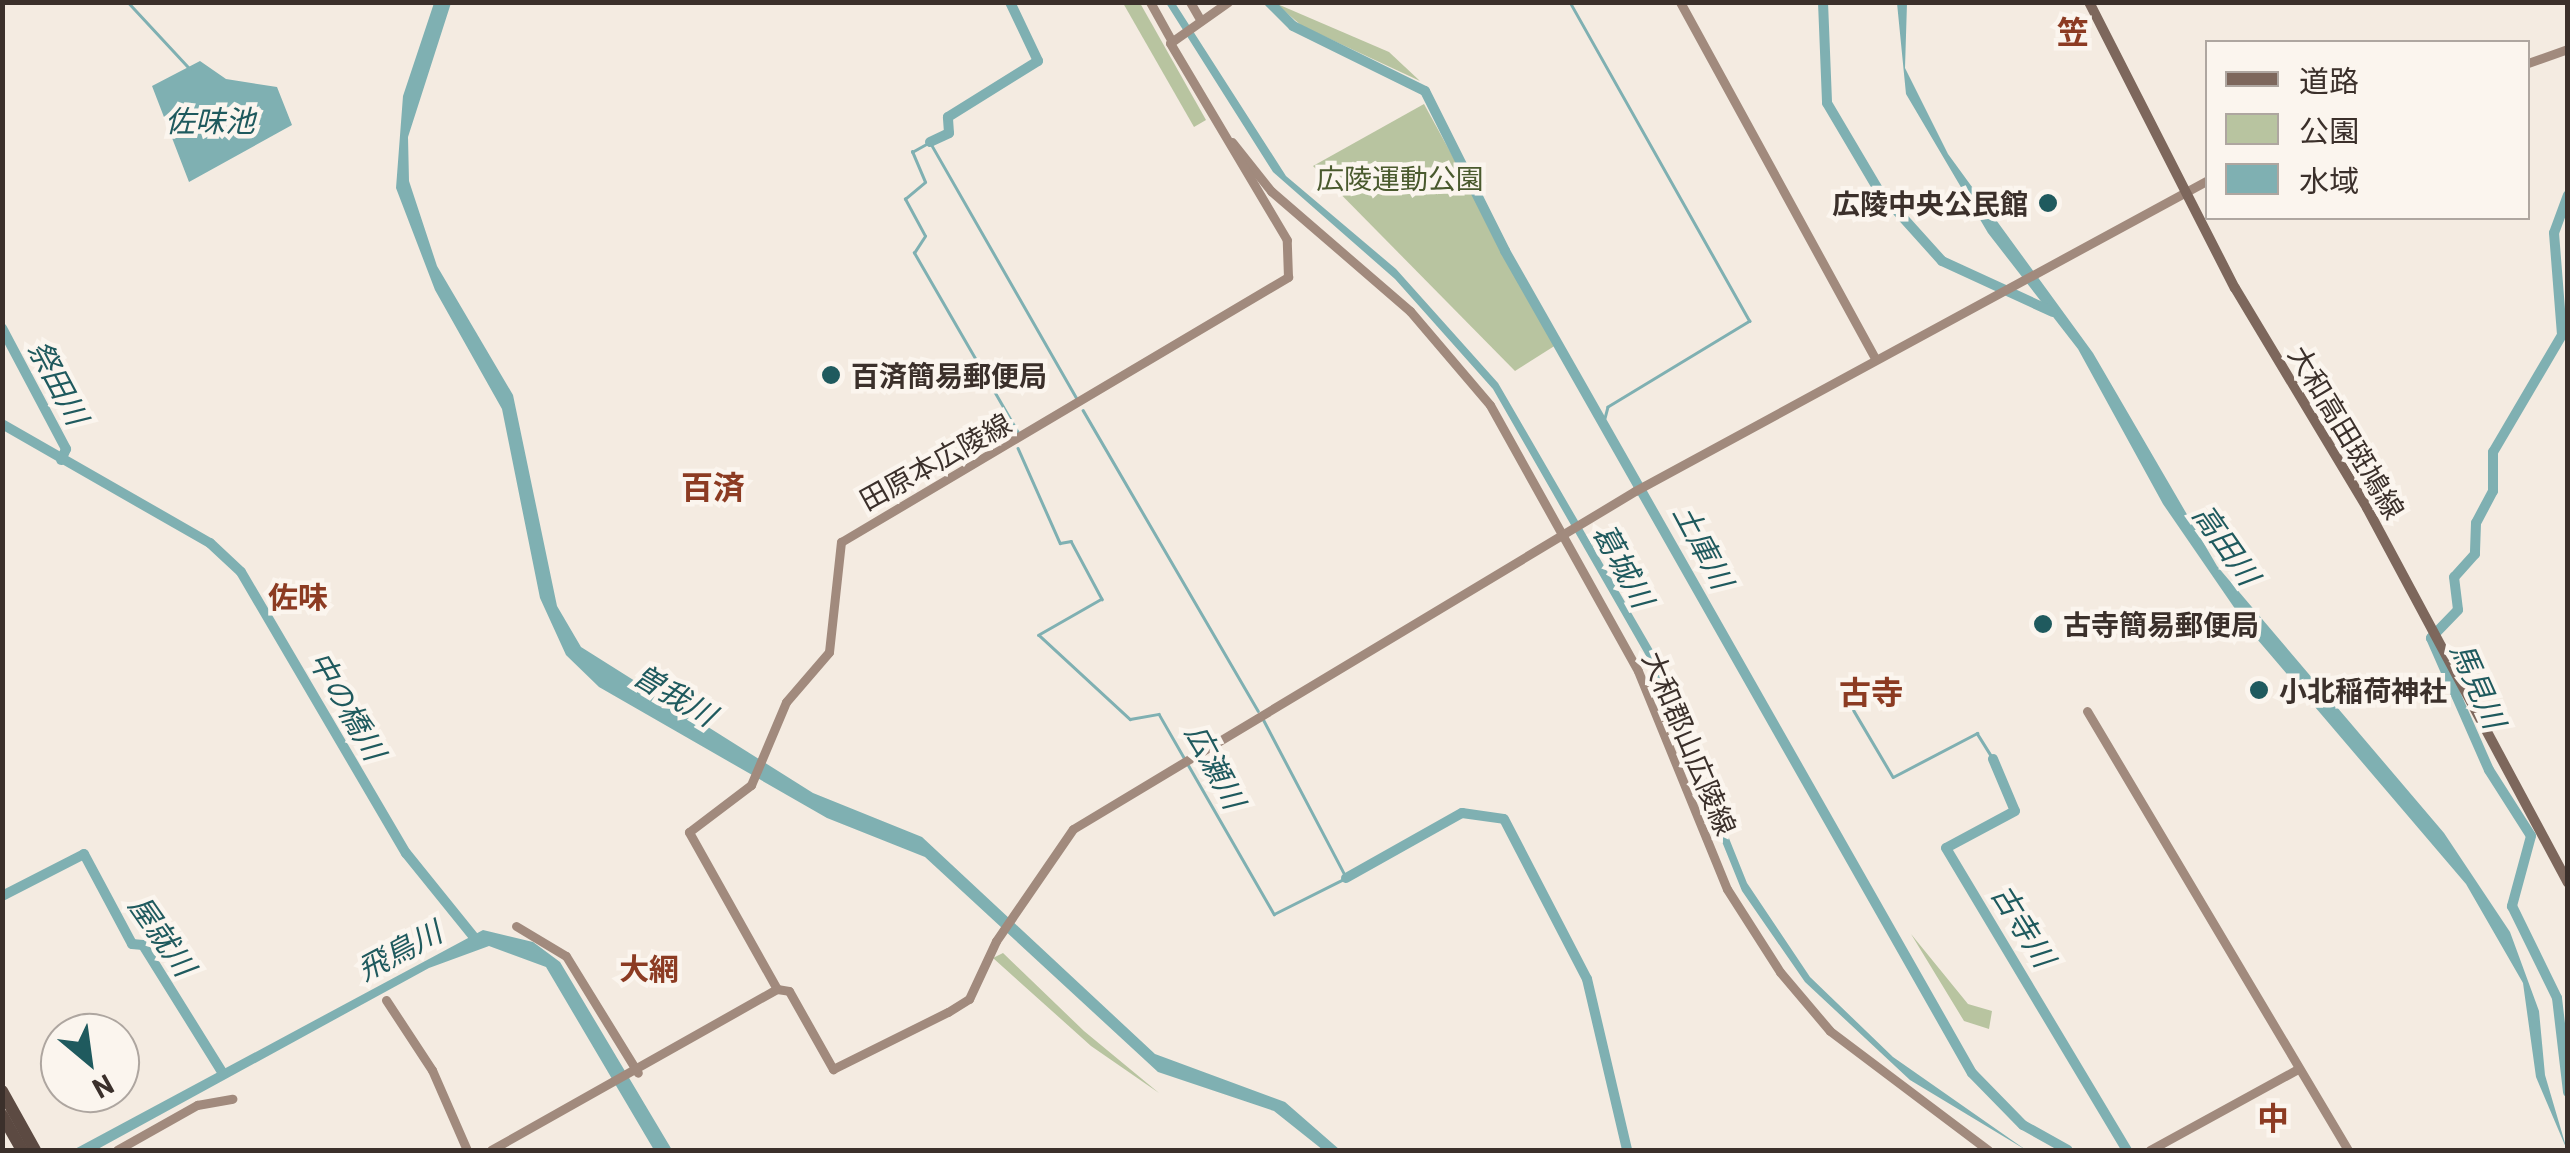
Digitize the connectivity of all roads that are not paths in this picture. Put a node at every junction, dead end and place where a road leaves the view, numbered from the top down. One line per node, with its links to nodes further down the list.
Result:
1 (1150, 2): 7 (street, 田原本広陵線)
2 (1190, 2): 6 (street)
3 (1228, 2): 6 (street)
4 (1680, 2): 13 (street)
5 (2089, 2): 12 (main road, 大和高田斑鳩線)
6 (1198, 20): 7 (street)
7 (1172, 37): 10 (street, 田原本広陵線)
8 (2568, 49): 9 (street)
9 (2530, 62)
10 (1230, 140): 14 (street, 大和郡山広陵線); 18 (street, 田原本広陵線)
11 (2205, 182): 12 (street)
12 (2186, 191): 13 (street); 16 (main road, 大和高田斑鳩線)
13 (1874, 356): 14 (street)
14 (1562, 536): 18 (street); 30 (street, 大和郡山広陵線)
15 (2087, 711): 20 (street)
16 (2568, 883)
17 (516, 926): 21 (street)
18 (777, 989): 21 (street)
19 (386, 1000): 28 (street)
20 (2296, 1070): 31 (street); 32 (street)
21 (637, 1074): 29 (street)
22 (2, 1093): 26 (highway)
23 (232, 1099): 27 (street)
24 (2, 1116): 25 (highway)
25 (22, 1150)
26 (35, 1150)
27 (117, 1150)
28 (467, 1150)
29 (491, 1150)
30 (1988, 1150)
31 (2150, 1150)
32 (2348, 1150)

